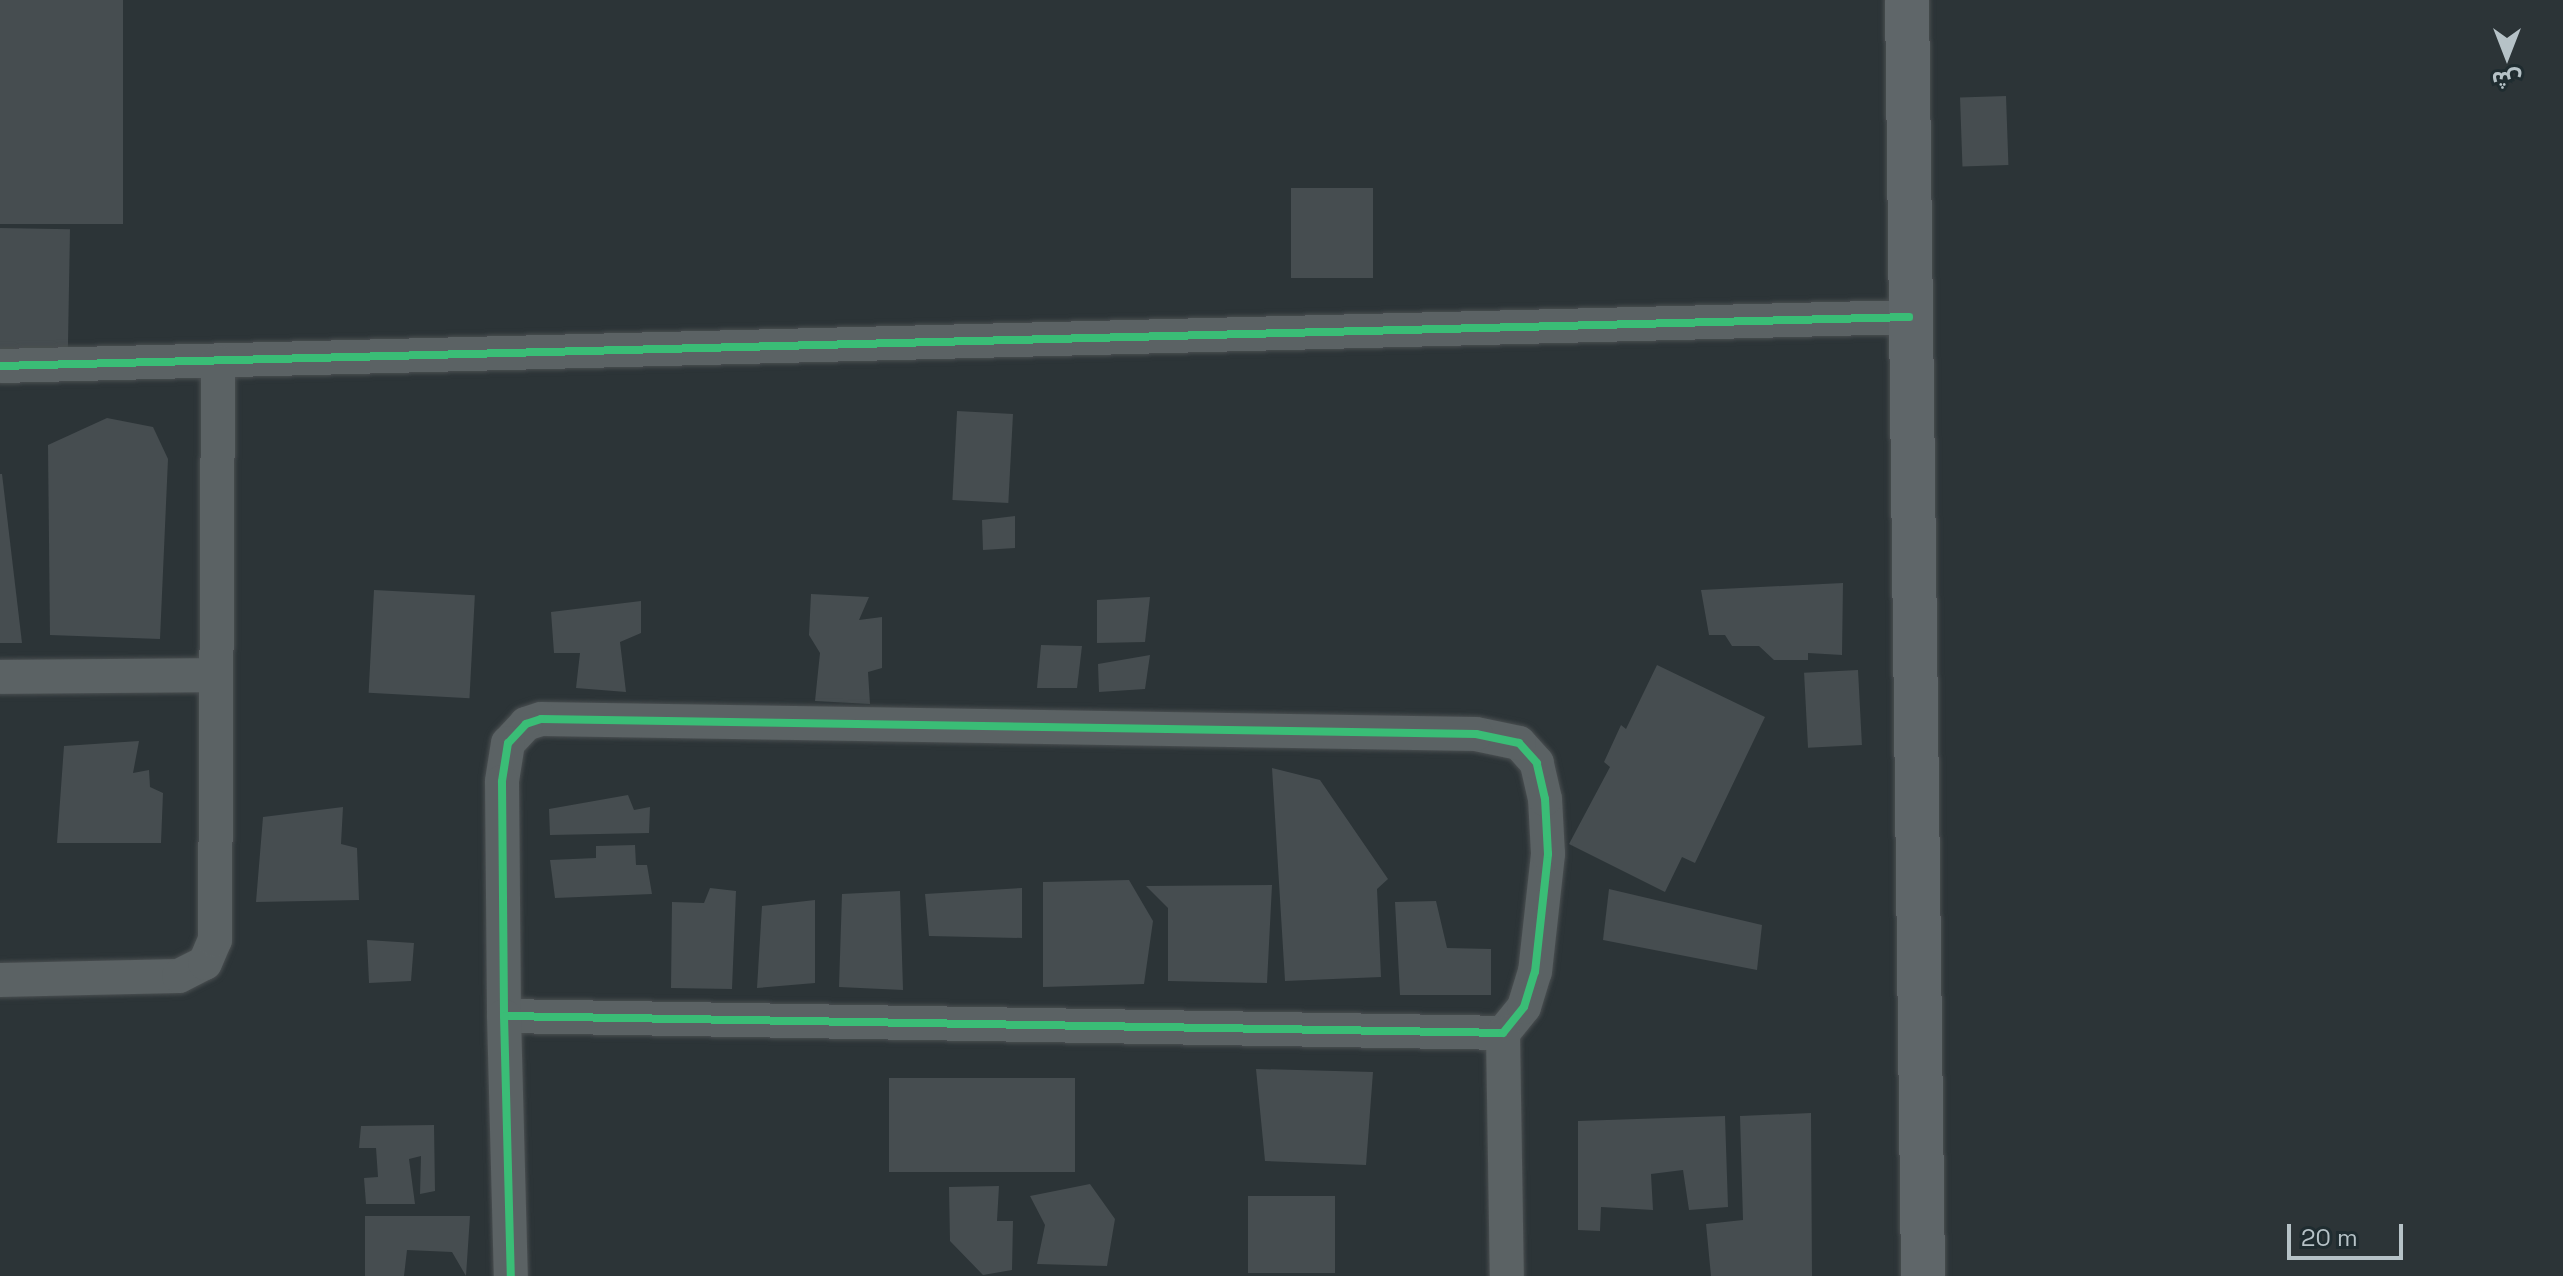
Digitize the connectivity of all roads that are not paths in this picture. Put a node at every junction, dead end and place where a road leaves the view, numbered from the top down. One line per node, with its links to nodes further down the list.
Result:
1 (1907, 0): 2 (main road)
2 (1909, 317): 3 (street); 12 (main road)
3 (218, 362): 4 (street); 5 (street)
4 (0, 366)
5 (213, 675): 6 (street); 7 (street)
6 (0, 677)
7 (0, 980)
8 (504, 1016): 9 (street); 9 (street); 10 (street)
9 (1503, 1033): 11 (street)
10 (511, 1276)
11 (1507, 1276)
12 (1923, 1276)

